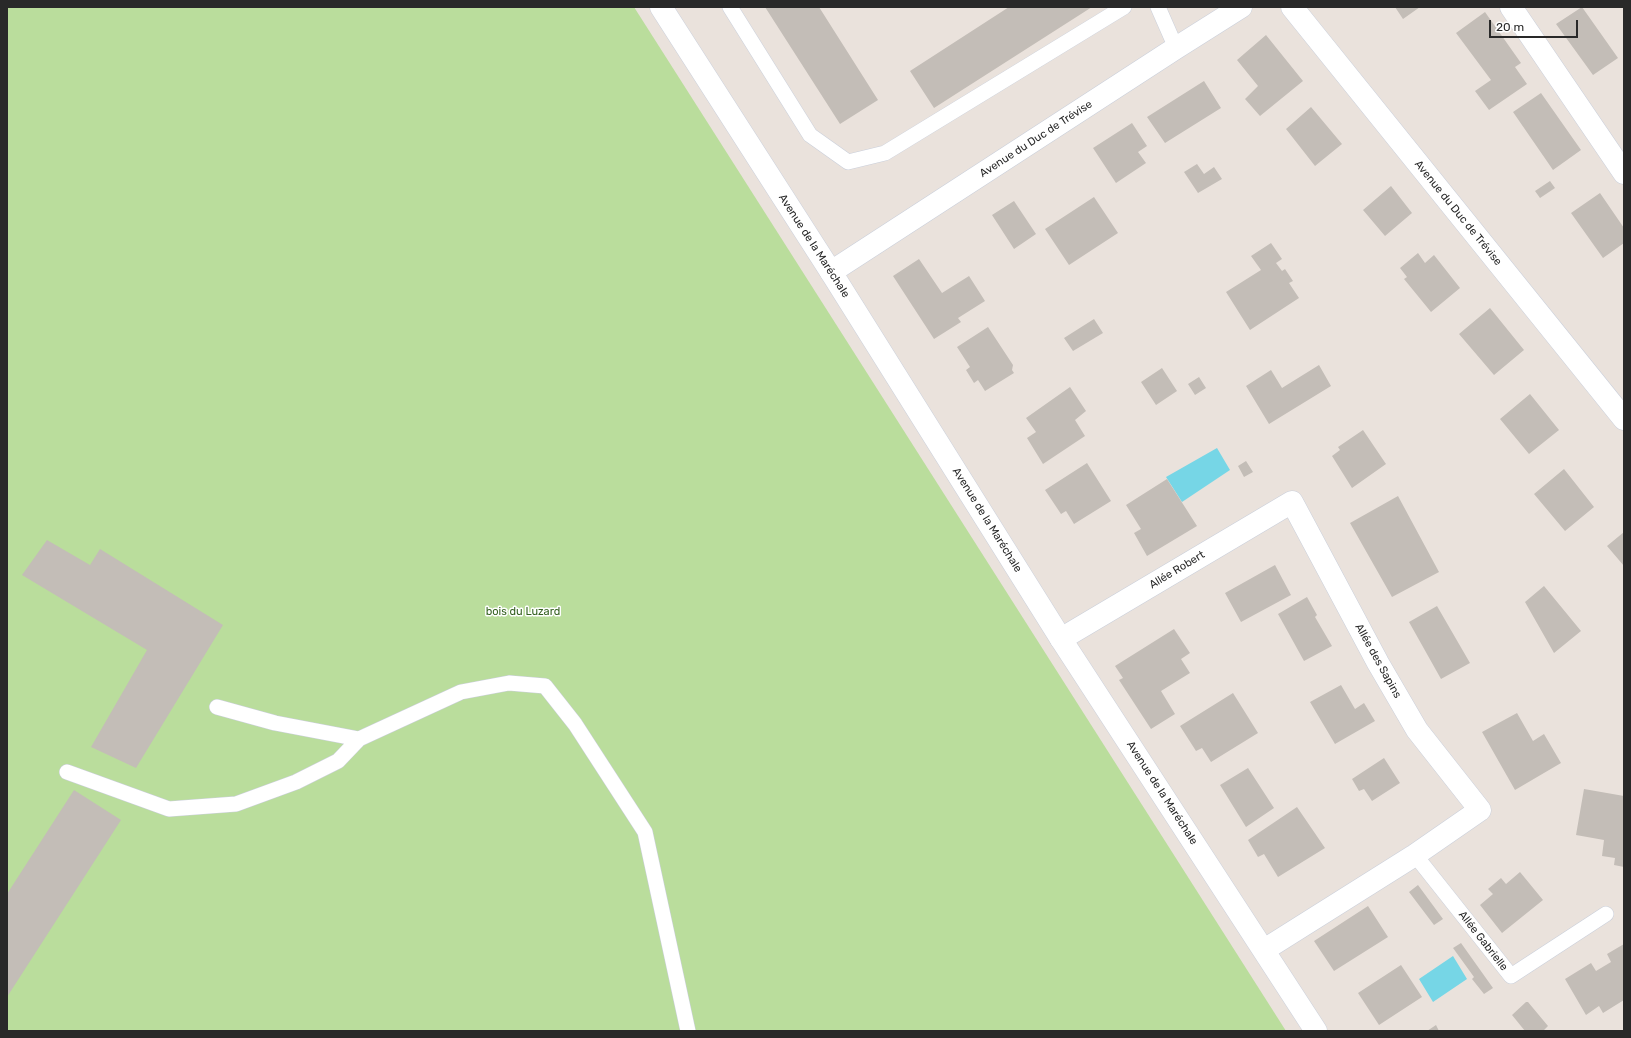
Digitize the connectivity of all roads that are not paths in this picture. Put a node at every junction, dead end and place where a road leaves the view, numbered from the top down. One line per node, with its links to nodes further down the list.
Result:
1 (661, 7): 10 (street, Avenue de la Maréchale)
2 (730, 7): 3 (lane)
3 (1124, 7)
4 (1158, 7): 8 (lane)
5 (1241, 7): 8 (street, Avenue du Duc de Trévise)
6 (1292, 7): 11 (street, Avenue du Duc de Trévise)
7 (1511, 7): 9 (street)
8 (1176, 48): 10 (street, Avenue du Duc de Trévise)
9 (1624, 172)
10 (831, 272): 13 (street, Avenue de la Maréchale)
11 (1624, 419)
12 (1292, 502): 13 (street, Allée Robert); 17 (street, Allée des Sapins)
13 (1061, 639): 19 (street, Avenue de la Maréchale)
14 (217, 707): 15 (lane)
15 (359, 739): 16 (lane); 20 (lane)
16 (67, 772)
17 (1415, 855): 18 (lane, Allée Gabrielle); 19 (street)
18 (1606, 914)
19 (1264, 950): 21 (street, Avenue de la Maréchale)
20 (688, 1031)
21 (1316, 1031)

